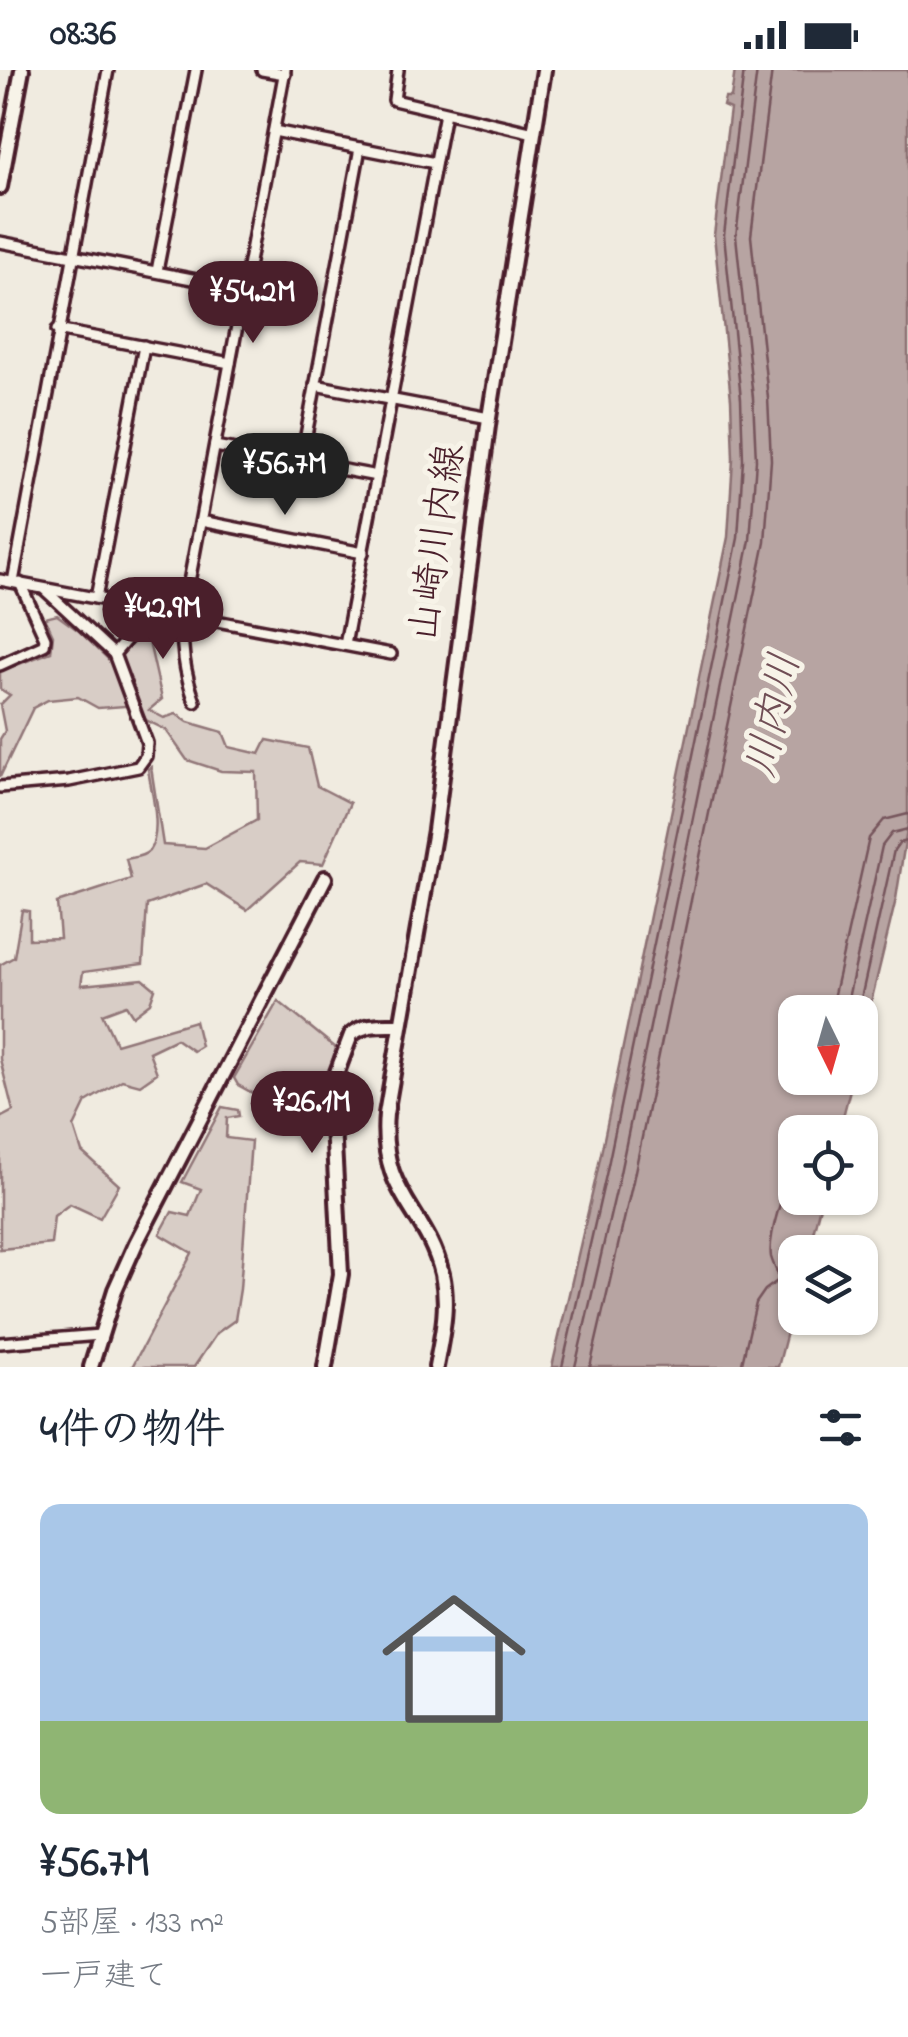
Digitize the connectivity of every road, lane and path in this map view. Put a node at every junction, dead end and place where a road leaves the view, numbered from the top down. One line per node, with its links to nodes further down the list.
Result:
1 (22, 70): 13 (main road)
2 (108, 70): 15 (street)
3 (196, 70): 16 (street)
4 (262, 70): 7 (street)
5 (398, 70): 8 (street)
6 (544, 70): 10 (main road, 山崎川内線)
7 (285, 72): 9 (street)
8 (445, 113): 10 (street); 12 (street)
9 (274, 131): 11 (street); 17 (street)
10 (534, 133): 23 (main road, 山崎川内線)
11 (360, 148): 12 (street); 21 (street)
12 (435, 163): 22 (street)
13 (0, 187)
14 (0, 242): 15 (street)
15 (74, 256): 16 (street); 18 (street)
16 (157, 271): 17 (street)
17 (244, 289): 20 (street)
18 (58, 330): 19 (street); 30 (street)
19 (144, 346): 20 (street); 32 (street)
20 (230, 363): 24 (street)
21 (316, 385): 22 (street); 25 (street)
22 (391, 400): 23 (street); 26 (street)
23 (489, 418): 42 (main road, 山崎川内線)
24 (215, 446): 25 (street); 27 (street)
25 (301, 462): 26 (street)
26 (377, 476): 28 (street)
27 (201, 521): 28 (street); 33 (street)
28 (363, 553): 35 (street)
29 (0, 580): 30 (street)
30 (16, 583): 31 (street); 38 (street)
31 (43, 588): 32 (street); 36 (street)
32 (96, 598): 33 (street)
33 (183, 614): 35 (street); 39 (street)
34 (132, 633): 36 (street)
35 (345, 645): 37 (street)
36 (114, 654): 40 (street)
37 (391, 654)
38 (0, 665)
39 (196, 702)
40 (0, 786)
41 (325, 878): 43 (main road)
42 (399, 1026): 46 (main road); 47 (main road, 山崎川内線)
43 (100, 1335): 44 (street); 45 (main road)
44 (0, 1343)
45 (91, 1367)
46 (325, 1367)
47 (436, 1367)

